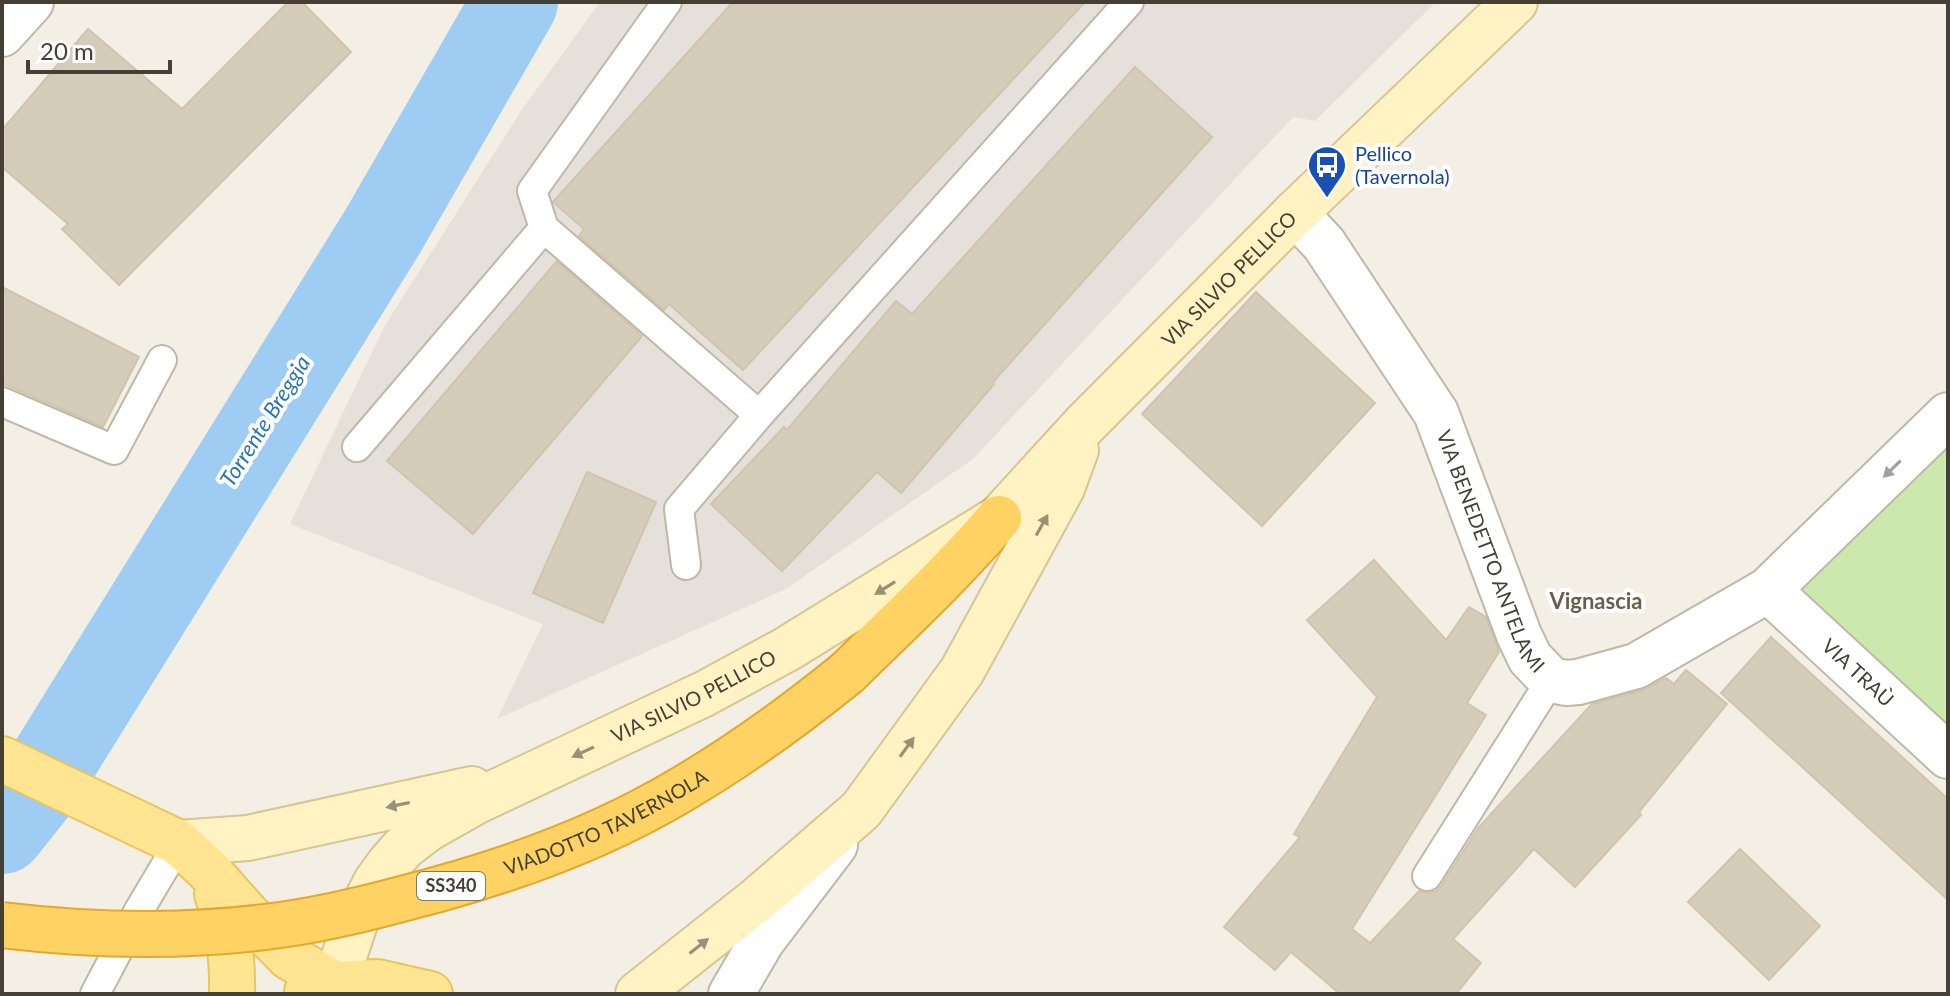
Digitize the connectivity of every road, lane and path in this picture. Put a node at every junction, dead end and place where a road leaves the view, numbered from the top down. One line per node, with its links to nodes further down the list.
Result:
1 (31, 2): 5 (street)
2 (667, 2): 7 (lane)
3 (1129, 2): 10 (lane)
4 (1515, 2): 6 (main road, VIA SILVIO PELLICO)
5 (2, 34)
6 (1295, 213): 12 (main road, VIA SILVIO PELLICO); 17 (street, VIA BENEDETTO ANTELAMI)
7 (544, 228): 10 (lane); 13 (lane)
8 (162, 360): 9 (lane)
9 (2, 402)
10 (759, 415): 15 (lane)
11 (1948, 415): 16 (street, VIA BENEDETTO ANTELAMI, one-way to 16)
12 (1084, 425): 14 (main road, VIA SILVIO PELLICO); 21 (main road, VIA SILVIO PELLICO, one-way to 12)
13 (357, 447)
14 (999, 518): 20 (main road, VIA SILVIO PELLICO, one-way to 20); 24 (highway, VIADOTTO TAVERNOLA / SS340, bridge)
15 (686, 565)
16 (1768, 590): 17 (street, VIA BENEDETTO ANTELAMI); 18 (street, VIA TRAÙ)
17 (1551, 680): 23 (lane)
18 (1948, 756)
19 (2, 759): 22 (main road)
20 (529, 776): 22 (main road, one-way to 22); 25 (main road, VIA SILVIO PELLICO)
21 (861, 810): 29 (main road, VIA SILVIO PELLICO, one-way to 21); 30 (street)
22 (178, 847): 25 (main road); 26 (lane); 27 (main road)
23 (1427, 876)
24 (2, 925)
25 (318, 989): 28 (main road)
26 (95, 994)
27 (232, 994)
28 (430, 994)
29 (638, 994)
30 (731, 994)

